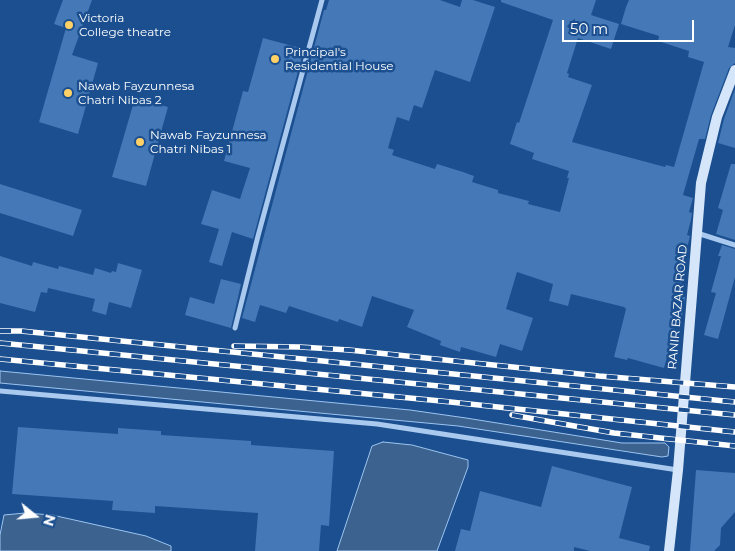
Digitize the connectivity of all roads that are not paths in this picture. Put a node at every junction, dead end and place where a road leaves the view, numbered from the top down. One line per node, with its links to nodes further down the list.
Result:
1 (322, 0): 5 (street)
2 (735, 70): 3 (main road, RANIR BAZAR ROAD)
3 (697, 232): 4 (street); 7 (main road, RANIR BAZAR ROAD)
4 (735, 245)
5 (235, 328)
6 (0, 391): 7 (street)
7 (678, 470): 8 (main road, RANIR BAZAR ROAD)
8 (669, 551)

